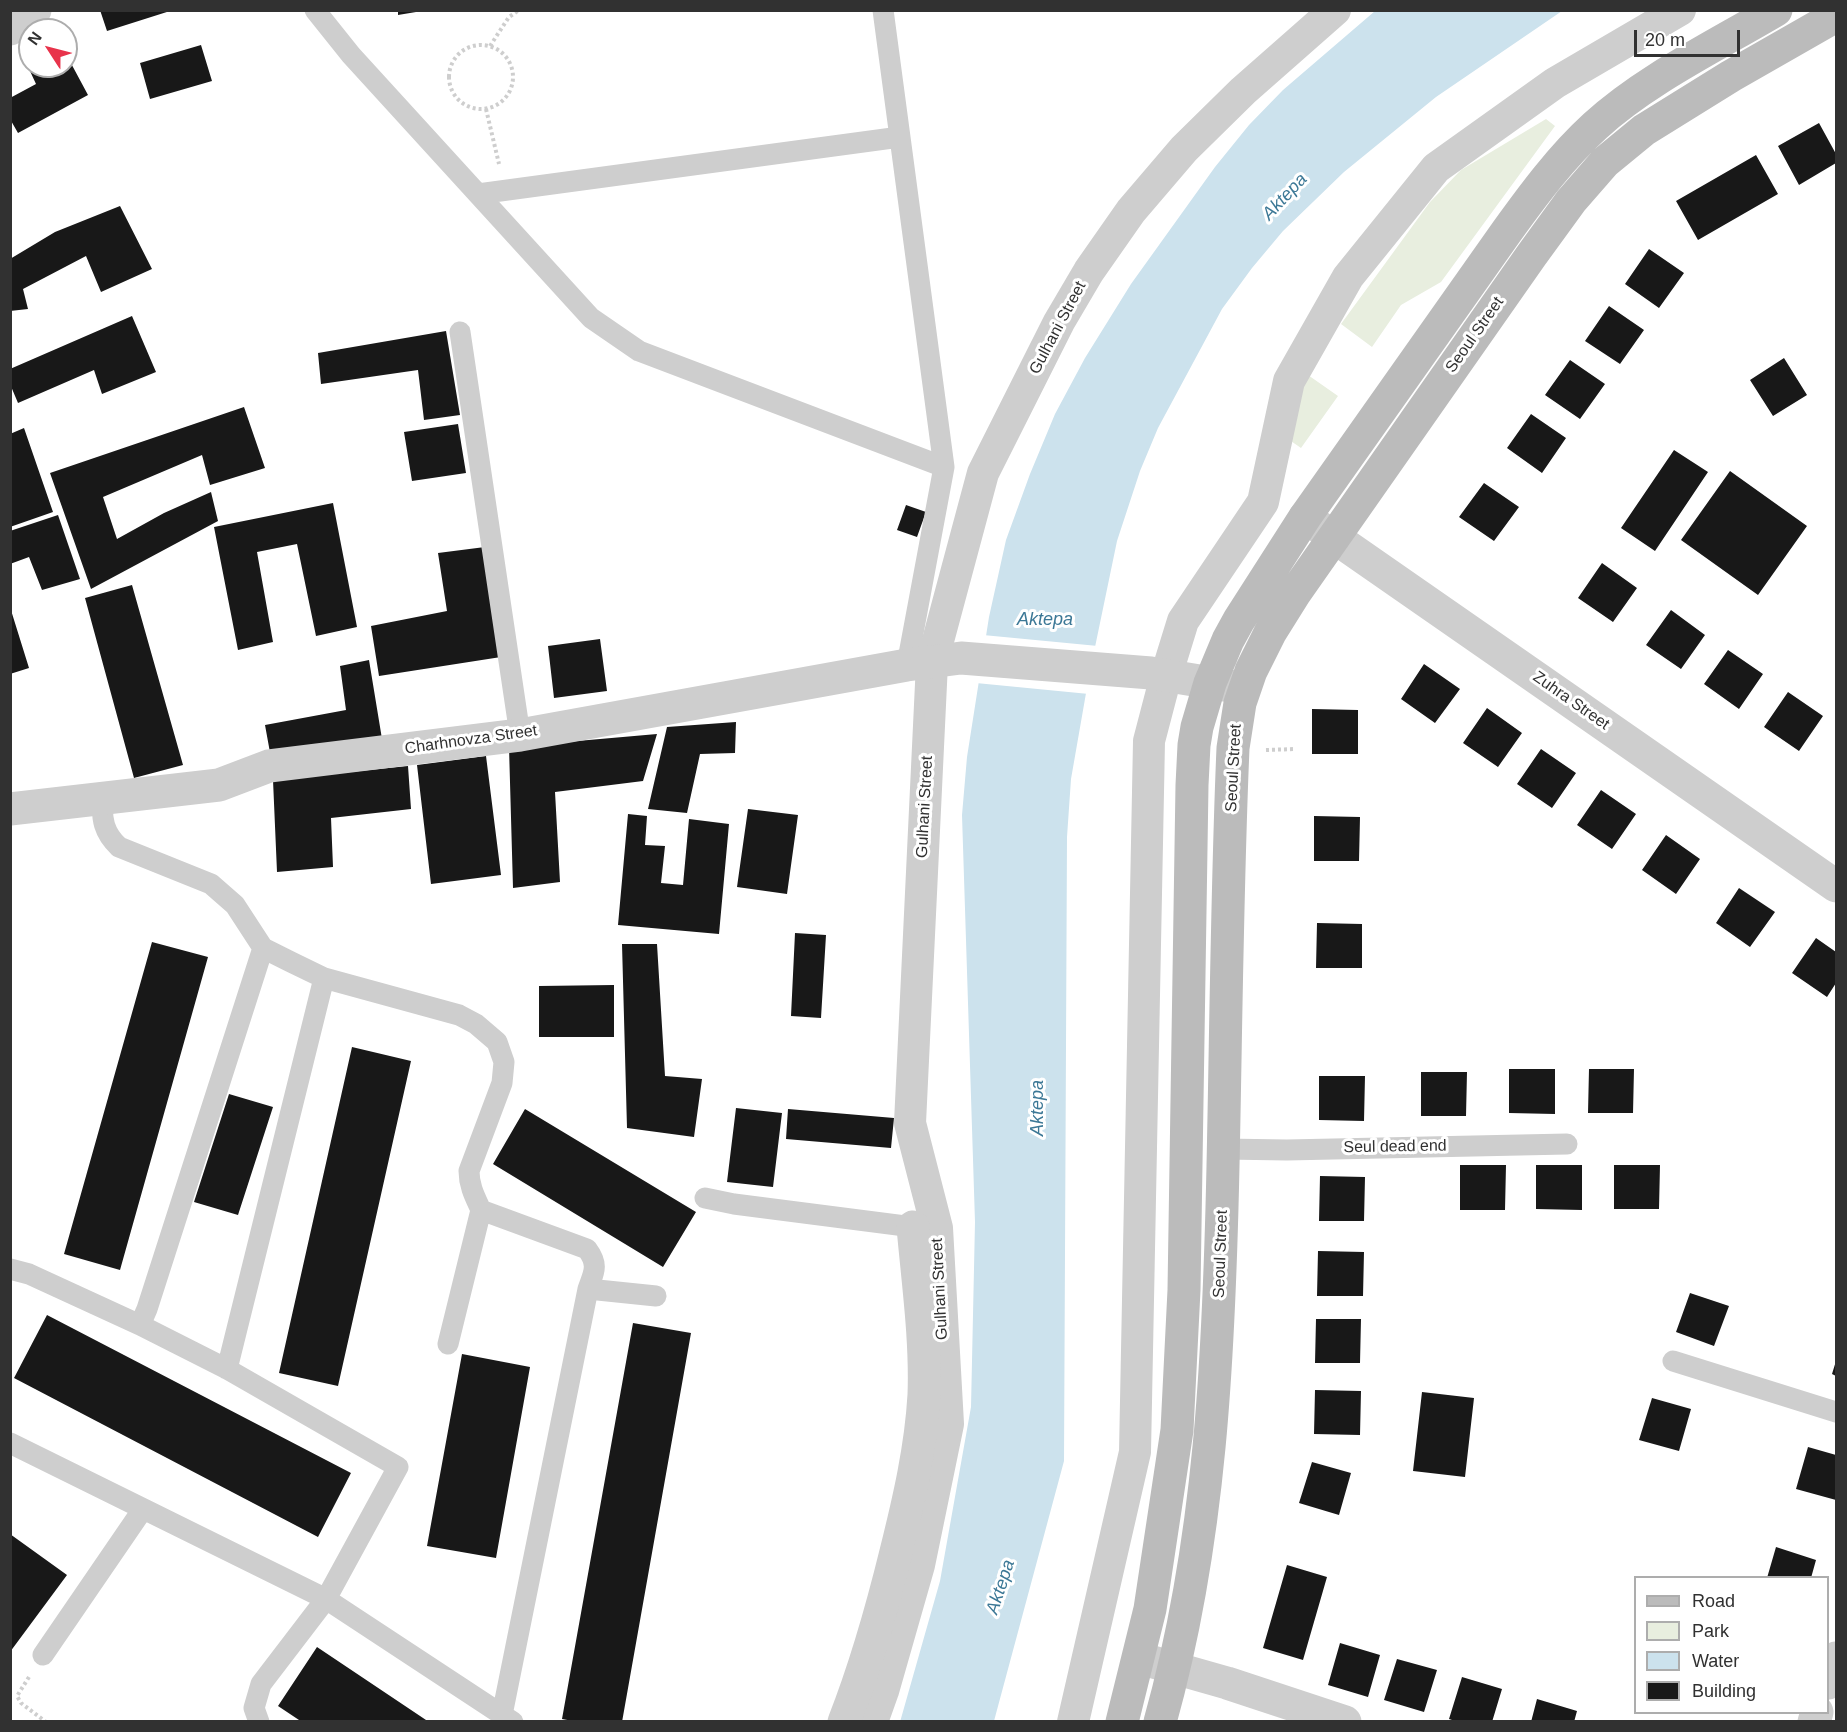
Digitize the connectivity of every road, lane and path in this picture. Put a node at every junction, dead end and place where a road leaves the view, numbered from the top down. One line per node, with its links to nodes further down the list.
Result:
1 (35, 10): 9 (street)
2 (315, 10): 14 (lane)
3 (519, 10): 10 (path)
4 (883, 10): 12 (lane)
5 (1335, 10): 19 (street, Gulhani Street)
6 (1680, 10): 20 (street)
7 (1776, 10): 17 (main road, Seoul Street)
8 (1836, 16): 18 (main road, Seoul Street)
9 (10, 29)
10 (490, 46): 11 (path); 11 (path)
11 (486, 109): 13 (path)
12 (900, 137): 13 (lane); 16 (lane)
13 (506, 191): 14 (lane)
14 (478, 194): 16 (lane)
15 (460, 332): 23 (lane)
16 (944, 467): 19 (lane)
17 (1305, 517): 18 (street, Zuhra Street); 21 (main road, Seoul Street)
18 (1334, 536): 22 (main road, Seoul Street); 28 (street, Zuhra Street)
19 (933, 662): 20 (street, Charhnovza Street); 23 (street, Charhnovza Street); 56 (street, Gulhani Street)
20 (1158, 674): 21 (street, Charhnovza Street); 57 (street)
21 (1210, 683): 22 (street, Charhnovza Street); 48 (main road, Seoul Street)
22 (1244, 689): 32 (main road, Seoul Street)
23 (520, 735): 26 (street, Charhnovza Street)
24 (1294, 749): 25 (path)
25 (1263, 750)
26 (103, 799): 27 (street, Charhnovza Street); 29 (lane)
27 (10, 808)
28 (1836, 886)
29 (263, 948): 30 (lane); 39 (lane)
30 (324, 978): 34 (lane); 42 (lane)
31 (1567, 1144): 32 (lane, Seul dead end)
32 (1224, 1149): 50 (main road, Seoul Street)
33 (705, 1198): 35 (lane)
34 (481, 1210): 37 (lane); 40 (lane)
35 (913, 1227): 55 (street, Gulhani Street)
36 (10, 1269): 39 (lane)
37 (588, 1289): 38 (lane); 52 (lane)
38 (656, 1296)
39 (140, 1325): 42 (lane)
40 (448, 1344)
41 (1673, 1361): 43 (lane)
42 (228, 1369): 46 (lane)
43 (1836, 1412)
44 (10, 1443): 45 (lane)
45 (143, 1509): 46 (lane); 47 (lane)
46 (326, 1599): 52 (lane); 54 (lane)
47 (43, 1655): 53 (path)
48 (1139, 1658): 50 (street); 58 (main road, Seoul Street)
49 (1836, 1658): 51 (street)
50 (1175, 1669): 59 (main road, Seoul Street); 60 (street)
51 (1829, 1677)
52 (508, 1718)
53 (46, 1722)
54 (259, 1722)
55 (844, 1722)
56 (872, 1722)
57 (1073, 1722)
58 (1122, 1722)
59 (1160, 1722)
60 (1345, 1722)

